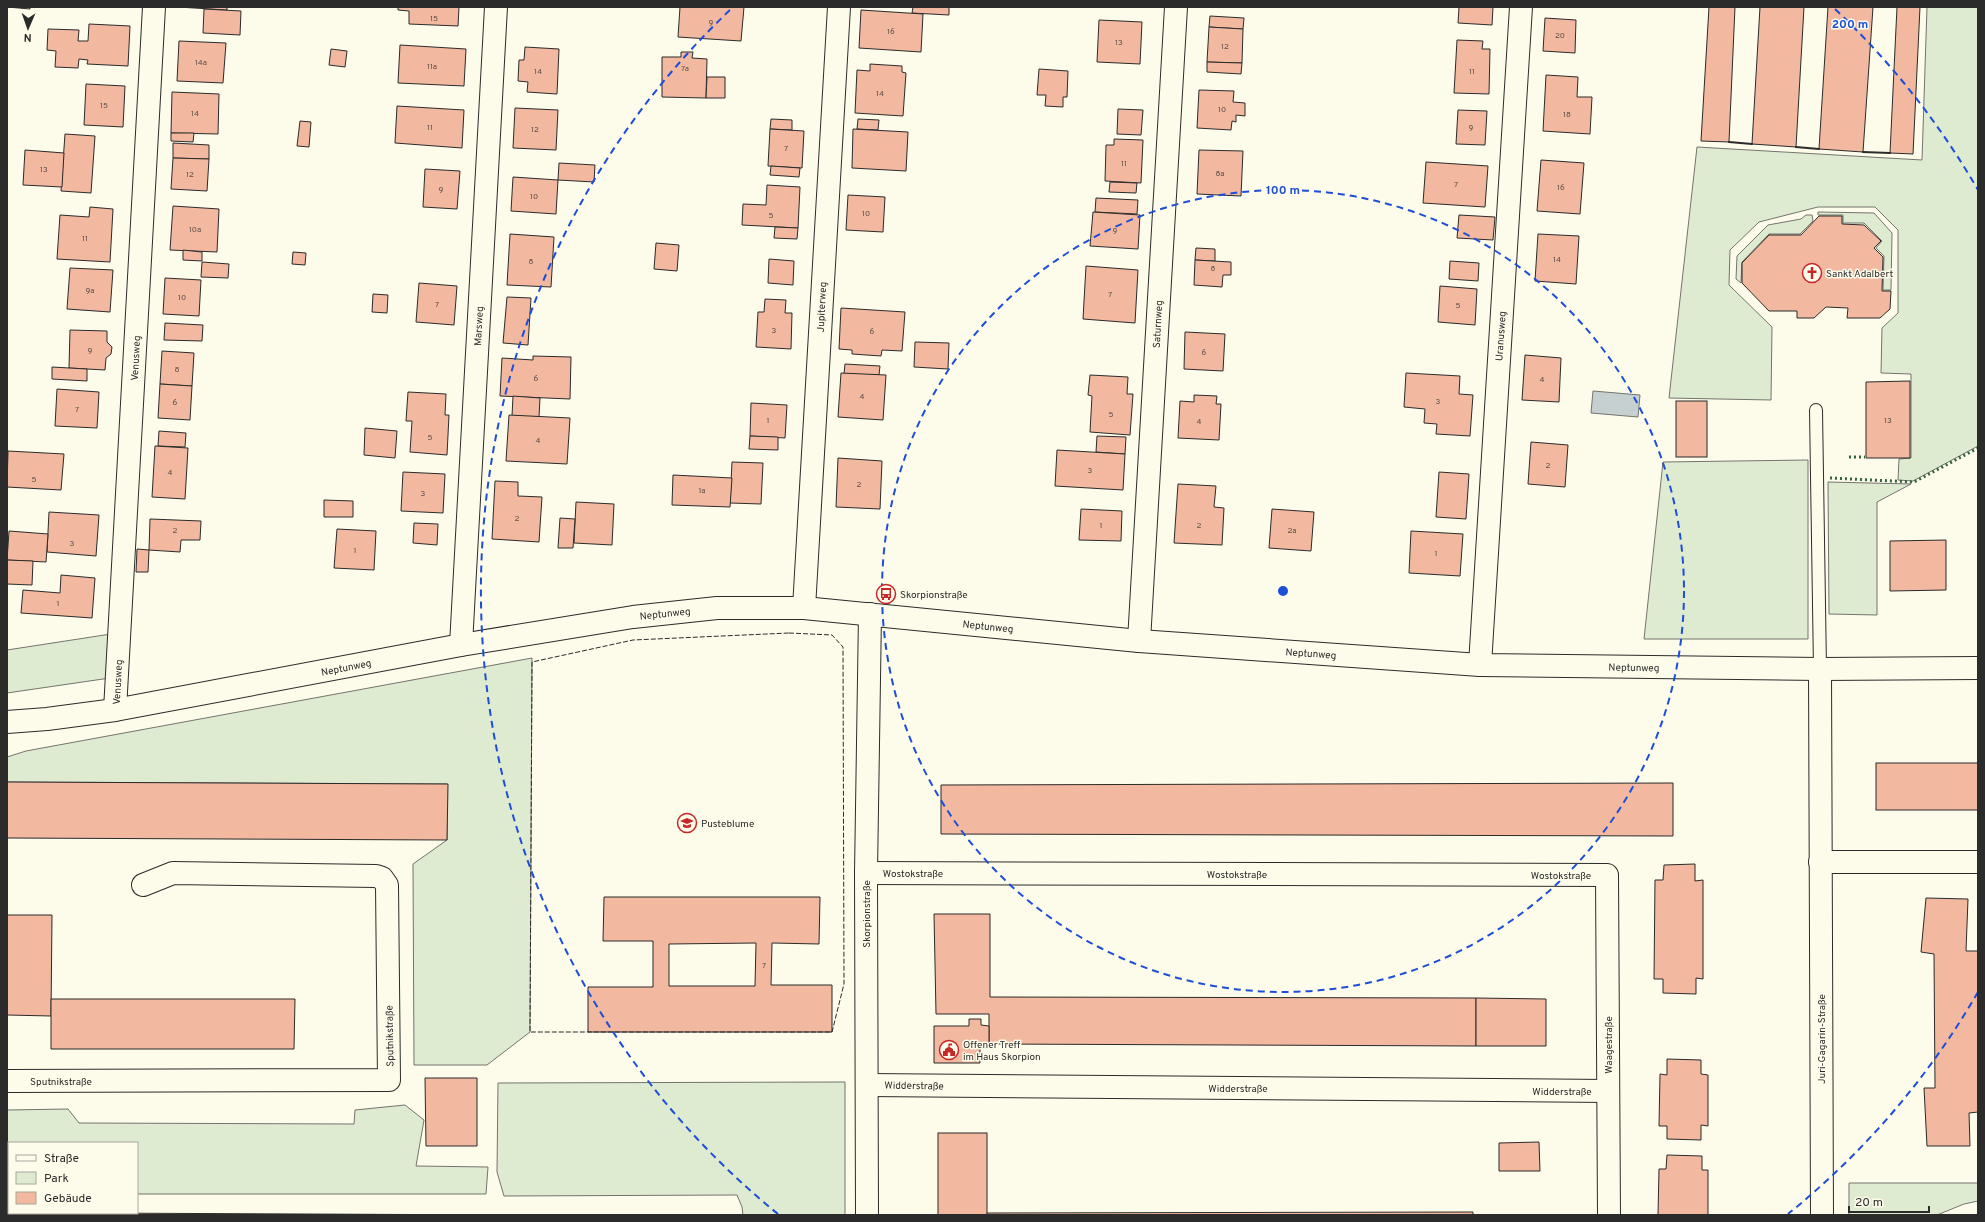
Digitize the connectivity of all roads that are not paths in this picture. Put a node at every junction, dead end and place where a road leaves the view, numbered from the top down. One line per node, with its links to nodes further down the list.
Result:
1 (154, 7): 14 (street, Venusweg)
2 (496, 7): 10 (street, Marsweg)
3 (839, 7): 7 (street, Jupiterweg)
4 (1176, 7): 9 (street, Saturnweg)
5 (1521, 7): 11 (street, Uranusweg)
6 (1816, 410): 13 (lane)
7 (804, 608): 8 (street, Neptunweg); 10 (street, Neptunweg)
8 (870, 614): 9 (street, Neptunweg); 18 (street, Skorpionstraße)
9 (1139, 641): 11 (street, Neptunweg)
10 (461, 645): 14 (street, Neptunweg)
11 (1480, 664): 13 (street, Neptunweg)
12 (1978, 668): 13 (street, Neptunweg)
13 (1820, 669): 16 (street, Juri-Gagarin-Straße)
14 (115, 710): 15 (street, Neptunweg)
15 (7, 722)
16 (1820, 862): 17 (street); 26 (street, Juri-Gagarin-Straße)
17 (1978, 862)
18 (866, 873): 19 (street, Wostokstraße); 22 (street, Skorpionstraße)
19 (1607, 875): 23 (street, Waagestraße)
20 (143, 885): 21 (street, Sputnikstraße)
21 (7, 1081)
22 (867, 1085): 23 (street, Widderstraße); 24 (street, Skorpionstraße)
23 (1608, 1091): 25 (street, Waagestraße)
24 (867, 1215)
25 (1609, 1215)
26 (1822, 1215)

